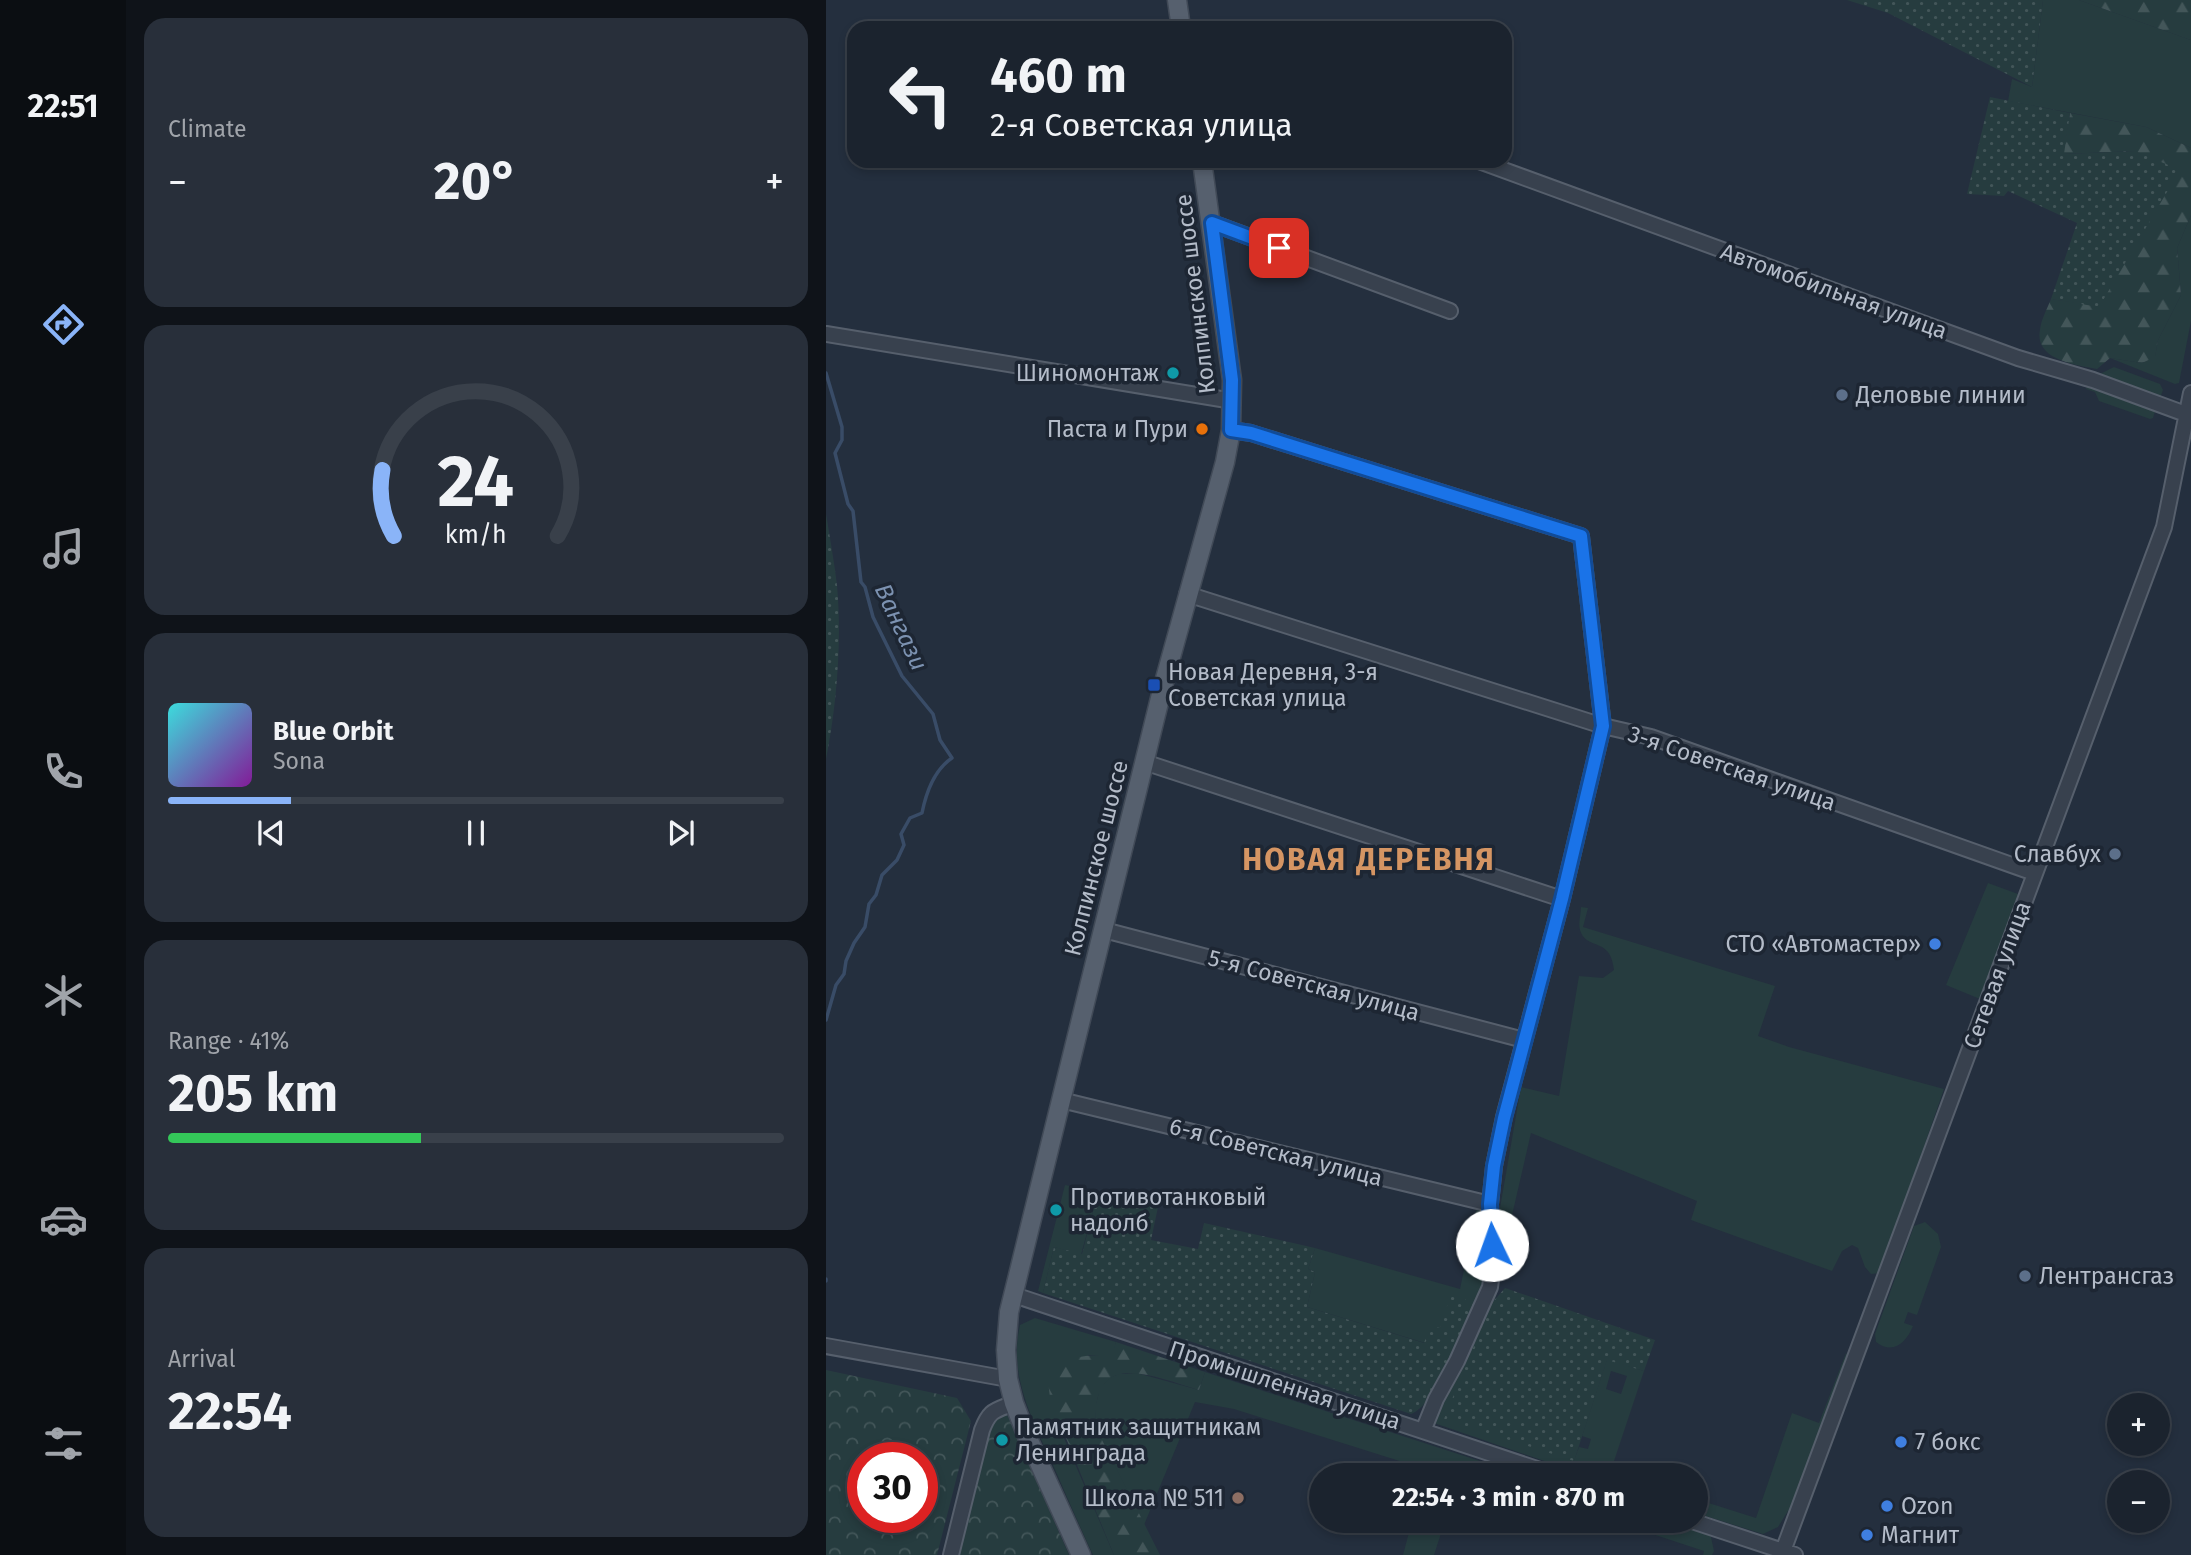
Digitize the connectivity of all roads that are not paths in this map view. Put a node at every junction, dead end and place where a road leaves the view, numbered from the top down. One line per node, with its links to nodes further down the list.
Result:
1 (1177, 0): 2 (main road)
2 (1180, 21)
3 (1203, 168): 5 (main road, Колпинское шоссе)
4 (1498, 168): 10 (street, Автомобильная улица)
5 (1212, 223): 6 (street); 9 (main road, Колпинское шоссе)
6 (1450, 311)
7 (826, 334): 9 (street)
8 (2191, 393): 10 (street, Сетевая улица)
9 (1233, 401): 11 (main road, Колпинское шоссе)
10 (2189, 415): 15 (street, Сетевая улица)
11 (1231, 430): 12 (main road, Колпинское шоссе); 13 (street)
12 (1187, 594): 13 (street, 3-я Советская улица); 14 (main road, Колпинское шоссе)
13 (1603, 726): 15 (street, 3-я Советская улица); 16 (street)
14 (1144, 762): 16 (street); 17 (main road, Колпинское шоссе)
15 (2034, 873): 28 (street, Сетевая улица)
16 (1562, 899): 18 (street)
17 (1104, 930): 18 (street, 5-я Советская улица); 19 (main road, Колпинское шоссе)
18 (1524, 1040): 20 (street)
19 (1061, 1100): 20 (street, 6-я Советская улица); 21 (main road, Колпинское шоссе)
20 (1490, 1204): 25 (street)
21 (1014, 1295): 23 (main road, Колпинское шоссе); 25 (street, Промышленная улица)
22 (826, 1346): 23 (street)
23 (1008, 1379): 24 (main road, Колпинское шоссе)
24 (1014, 1403): 29 (street); 30 (main road, Колпинское шоссе)
25 (1423, 1431): 26 (street, Промышленная улица)
26 (1519, 1463)
27 (1708, 1526): 28 (street)
28 (1789, 1553)
29 (951, 1555)
30 (1081, 1555)

